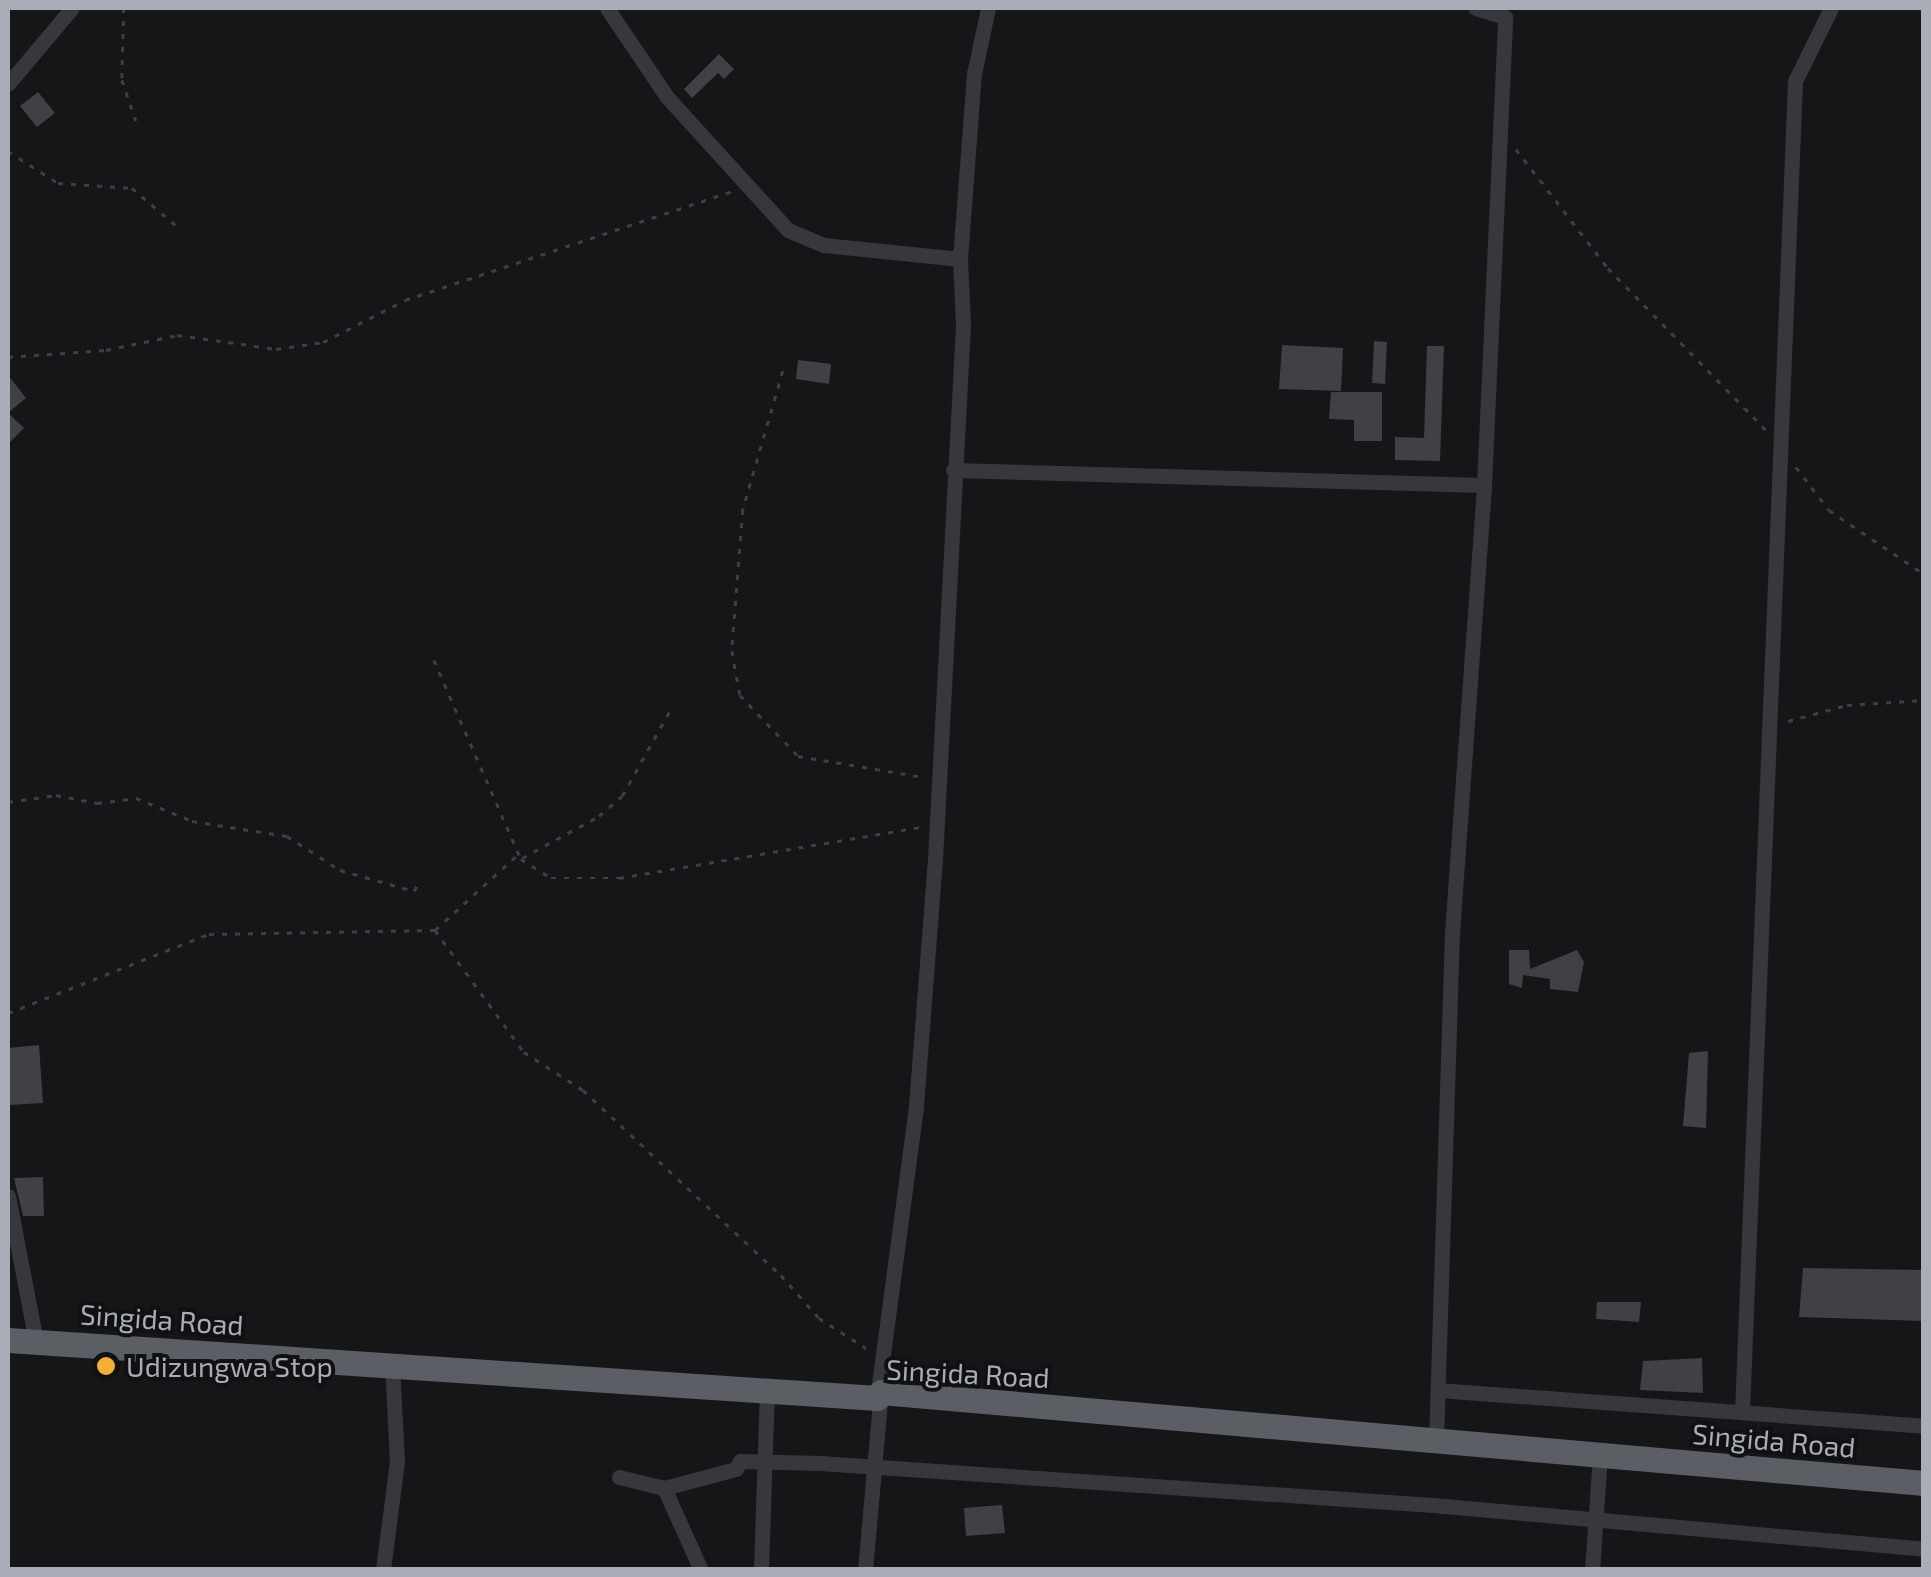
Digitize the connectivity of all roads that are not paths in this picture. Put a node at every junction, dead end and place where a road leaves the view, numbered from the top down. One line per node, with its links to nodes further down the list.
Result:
1 (72, 8): 6 (street)
2 (607, 8): 7 (street)
3 (988, 8): 7 (street)
4 (1474, 8): 9 (street)
5 (1831, 8): 17 (street)
6 (8, 84)
7 (960, 259): 8 (street)
8 (953, 470): 9 (street); 16 (street)
9 (1484, 485): 15 (street)
10 (8, 1196): 12 (street)
11 (8, 1340): 12 (highway, Singida Road)
12 (36, 1342): 13 (highway, Singida Road)
13 (392, 1364): 14 (highway, Singida Road); 28 (street)
14 (767, 1388): 16 (highway, Singida Road); 21 (street)
15 (1438, 1390): 17 (street); 19 (street)
16 (879, 1395): 19 (highway, Singida Road); 22 (street)
17 (1742, 1412): 18 (street)
18 (1924, 1426)
19 (1436, 1442): 20 (highway, Singida Road)
20 (1600, 1456): 24 (highway, Singida Road); 26 (street)
21 (762, 1462): 22 (street); 25 (street); 30 (street)
22 (877, 1466): 26 (street); 31 (street)
23 (620, 1477): 25 (street)
24 (1924, 1483)
25 (664, 1488): 29 (street)
26 (1596, 1519): 27 (street); 32 (street)
27 (1924, 1549)
28 (384, 1570)
29 (701, 1570)
30 (761, 1570)
31 (865, 1570)
32 (1592, 1570)

